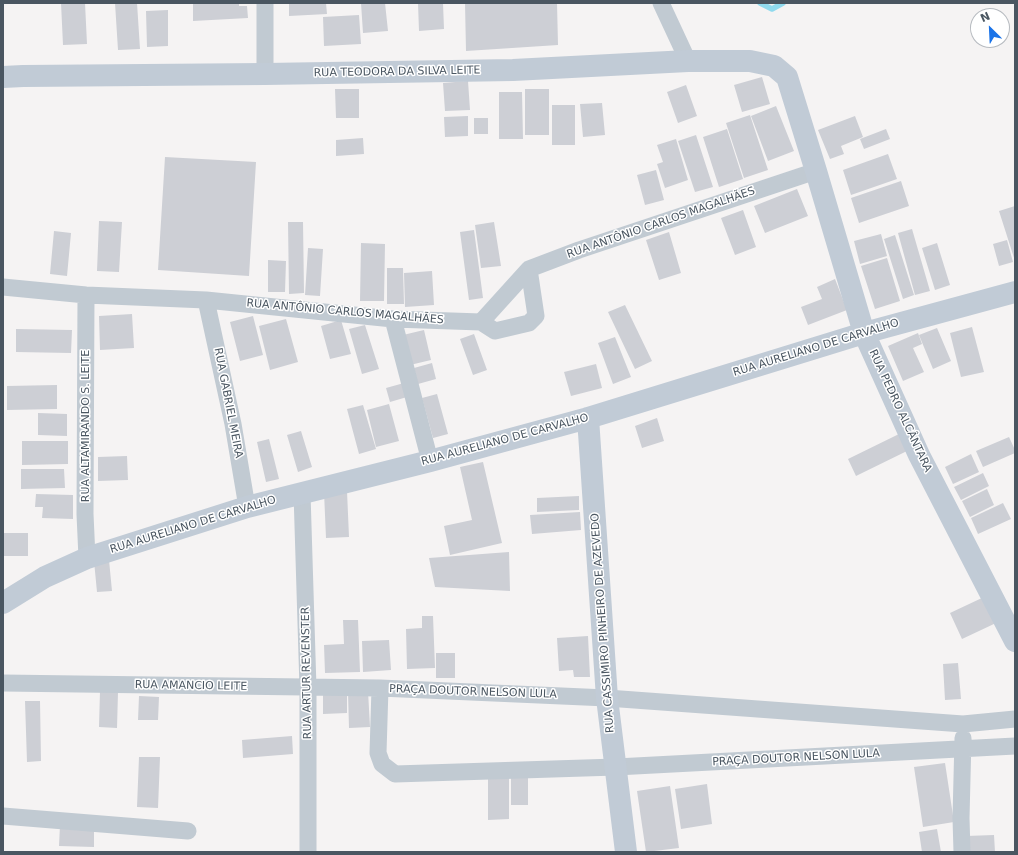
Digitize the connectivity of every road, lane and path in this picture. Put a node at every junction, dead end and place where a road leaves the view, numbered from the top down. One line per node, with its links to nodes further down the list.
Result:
1 (265, 3): 4 (street)
2 (661, 3): 3 (street)
3 (688, 61): 4 (street, RUA TEODORA DA SILVA LEITE); 6 (street, RUA TEODORA DA SILVA LEITE)
4 (265, 74): 5 (street, RUA TEODORA DA SILVA LEITE)
5 (13, 76): 7 (street)
6 (787, 77): 8 (street, RUA PEDRO ALCÂNTARA)
7 (3, 88)
8 (816, 171): 9 (street, RUA ANTÔNIO CARLOS MAGALHÃES); 16 (street, RUA PEDRO ALCÂNTARA)
9 (529, 269): 15 (street, RUA ANTÔNIO CARLOS MAGALHÃES); 15 (street)
10 (3, 286): 12 (street, RUA ANTÔNIO CARLOS MAGALHÃES)
11 (1015, 292): 16 (street, RUA AURELIANO DE CARVALHO)
12 (86, 295): 13 (street, RUA ANTÔNIO CARLOS MAGALHÃES); 21 (street, RUA ALTAMIRANDO S. LEITE)
13 (206, 300): 14 (street, RUA ANTÔNIO CARLOS MAGALHÃES); 20 (street, RUA GABRIEL MEIRA)
14 (393, 319): 15 (street, RUA ANTÔNIO CARLOS MAGALHÃES); 18 (street)
15 (482, 322)
16 (864, 333): 17 (street, RUA AURELIANO DE CARVALHO); 23 (street, RUA PEDRO ALCÂNTARA)
17 (588, 418): 18 (street, RUA AURELIANO DE CARVALHO); 28 (street, RUA CASSIMIRO PINHEIRO DE AZEVEDO)
18 (430, 461): 19 (street, RUA AURELIANO DE CARVALHO)
19 (302, 493): 20 (street, RUA AURELIANO DE CARVALHO); 26 (street, RUA ARTUR REVENSTER)
20 (247, 507): 21 (street, RUA AURELIANO DE CARVALHO)
21 (87, 558): 22 (street, RUA AURELIANO DE CARVALHO)
22 (3, 603)
23 (1009, 620): 24 (street, RUA PEDRO ALCÂNTARA)
24 (1015, 641)
25 (3, 683): 26 (street, RUA AMANCIO LEITE)
26 (308, 688): 27 (street, RUA AMANCIO LEITE); 36 (street, RUA ARTUR REVENSTER)
27 (380, 688): 28 (street, PRAÇA DOUTOR NELSON LULA); 33 (street, PRAÇA DOUTOR NELSON LULA)
28 (607, 698): 30 (street, PRAÇA DOUTOR NELSON LULA); 33 (street, RUA CASSIMIRO PINHEIRO DE AZEVEDO)
29 (1015, 719): 30 (street, PRAÇA DOUTOR NELSON LULA)
30 (963, 724): 32 (street)
31 (1015, 746): 32 (street, PRAÇA DOUTOR NELSON LULA)
32 (963, 749): 33 (street, PRAÇA DOUTOR NELSON LULA); 38 (street)
33 (616, 767): 37 (street, RUA CASSIMIRO PINHEIRO DE AZEVEDO)
34 (3, 816): 35 (street)
35 (188, 831)
36 (308, 852)
37 (626, 852)
38 (962, 852)

